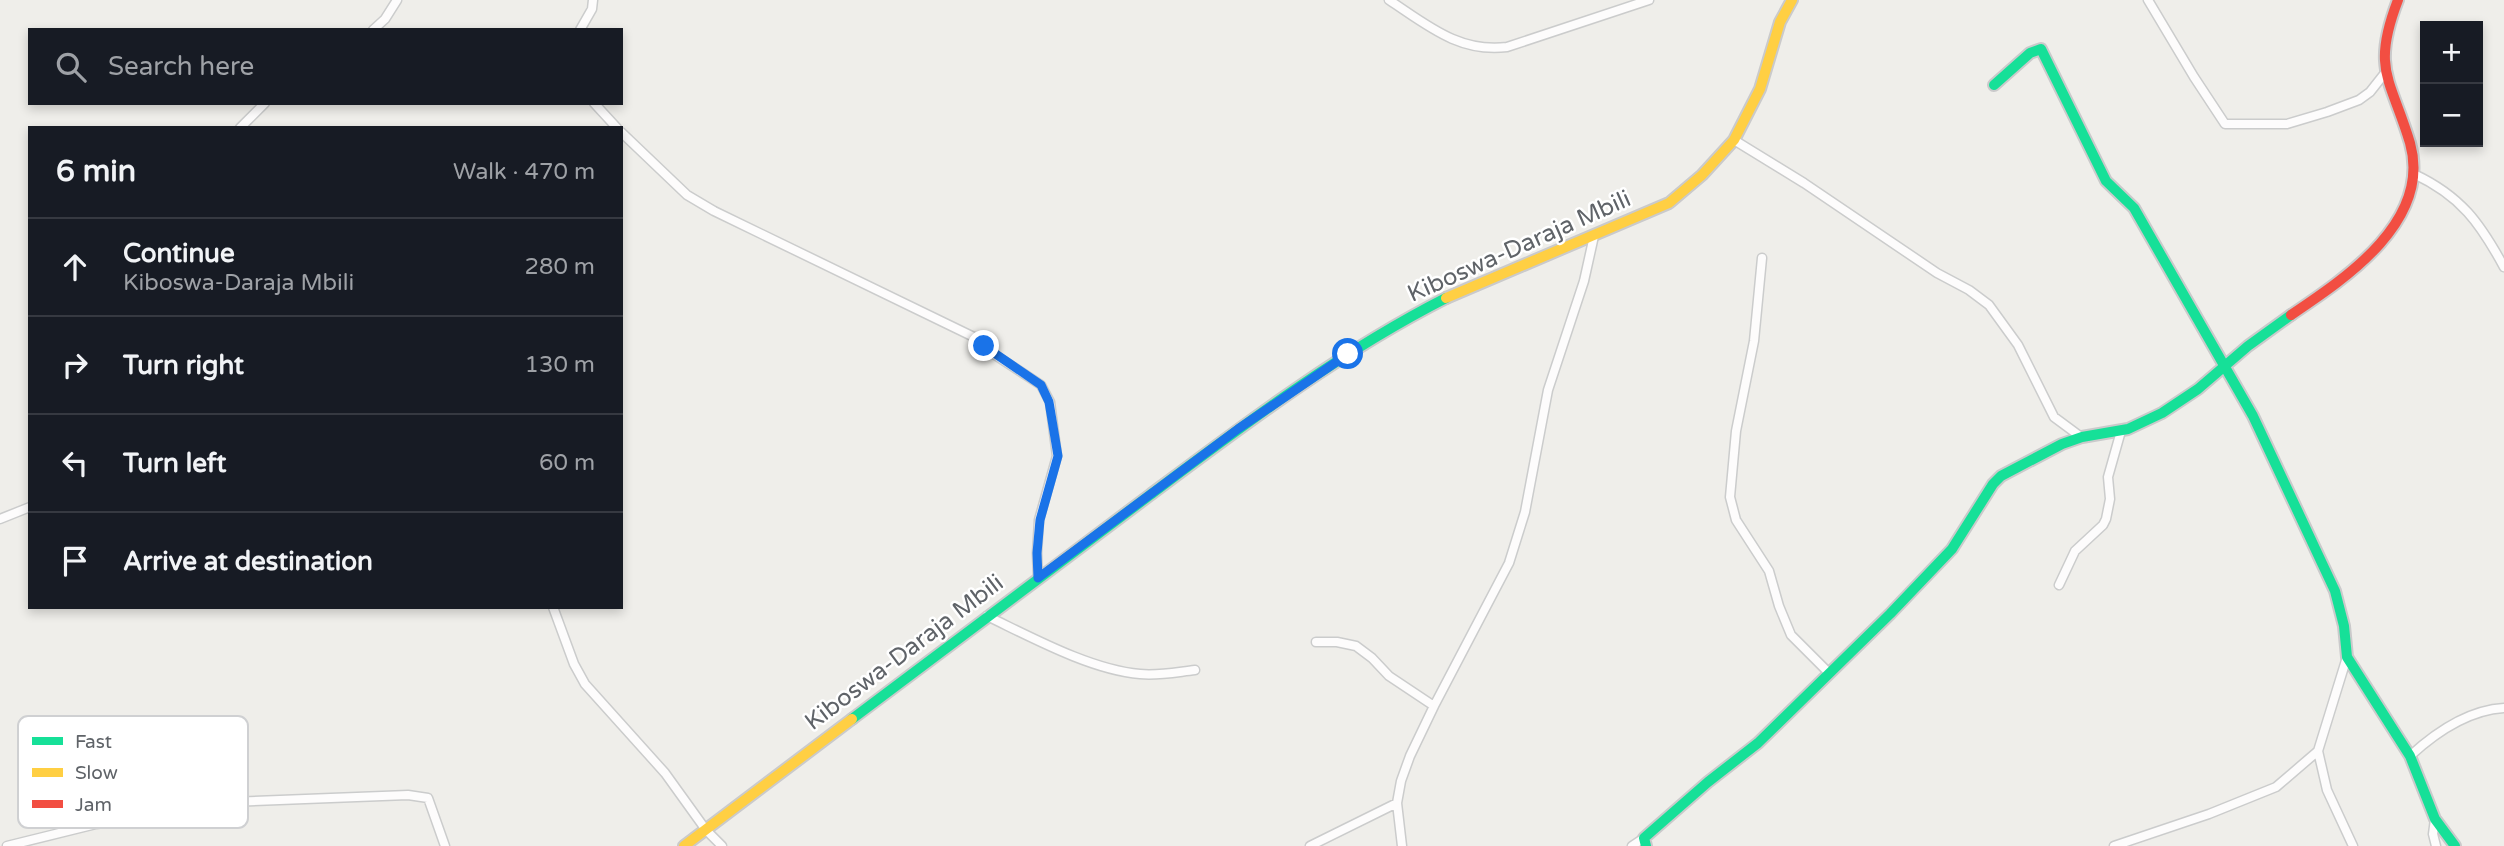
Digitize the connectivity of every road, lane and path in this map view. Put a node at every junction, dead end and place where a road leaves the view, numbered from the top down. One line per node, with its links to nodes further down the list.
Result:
1 (397, 0): 8 (street)
2 (593, 0): 9 (street)
3 (1389, 0): 4 (street)
4 (1649, 0)
5 (1792, 0): 17 (street, Kiboswa-Daraja Mbili)
6 (2148, 0): 10 (street)
7 (2398, 0): 10 (street)
8 (375, 28)
9 (581, 28)
10 (2385, 73): 18 (street)
11 (1994, 85): 22 (street)
12 (263, 105): 14 (street)
13 (596, 105): 15 (street)
14 (242, 126)
15 (615, 126)
16 (623, 134): 27 (street)
17 (1734, 141): 19 (street, Kiboswa-Daraja Mbili); 24 (street)
18 (2414, 174): 21 (street); 22 (street)
19 (1594, 236): 27 (street, Kiboswa-Daraja Mbili); 35 (street)
20 (1762, 258): 34 (street)
21 (2504, 267)
22 (2225, 365): 23 (street); 32 (street)
23 (2121, 431): 24 (street); 28 (street)
24 (2081, 437): 34 (street)
25 (28, 508): 26 (street)
26 (0, 519)
27 (1038, 578): 30 (street, Kiboswa-Daraja Mbili)
28 (2059, 585)
29 (554, 609): 43 (street)
30 (986, 616): 33 (street); 43 (street, Kiboswa-Daraja Mbili)
31 (1316, 642): 35 (street)
32 (2347, 657): 37 (street); 38 (street)
33 (1195, 670)
34 (1829, 673): 44 (street)
35 (1434, 706): 40 (street)
36 (2504, 708): 38 (street)
37 (2318, 751): 52 (street); 53 (street)
38 (2410, 756): 41 (street)
39 (248, 801): 46 (street)
40 (1397, 803): 49 (street); 50 (street)
41 (2435, 819): 54 (street); 55 (street)
42 (80, 828): 45 (street)
43 (706, 830): 47 (street, Kiboswa-Daraja Mbili); 48 (street)
44 (1645, 842): 51 (street)
45 (7, 846)
46 (445, 846)
47 (684, 846)
48 (722, 846)
49 (1310, 846)
50 (1402, 846)
51 (1632, 846)
52 (2114, 846)
53 (2353, 846)
54 (2437, 846)
55 (2455, 846)

